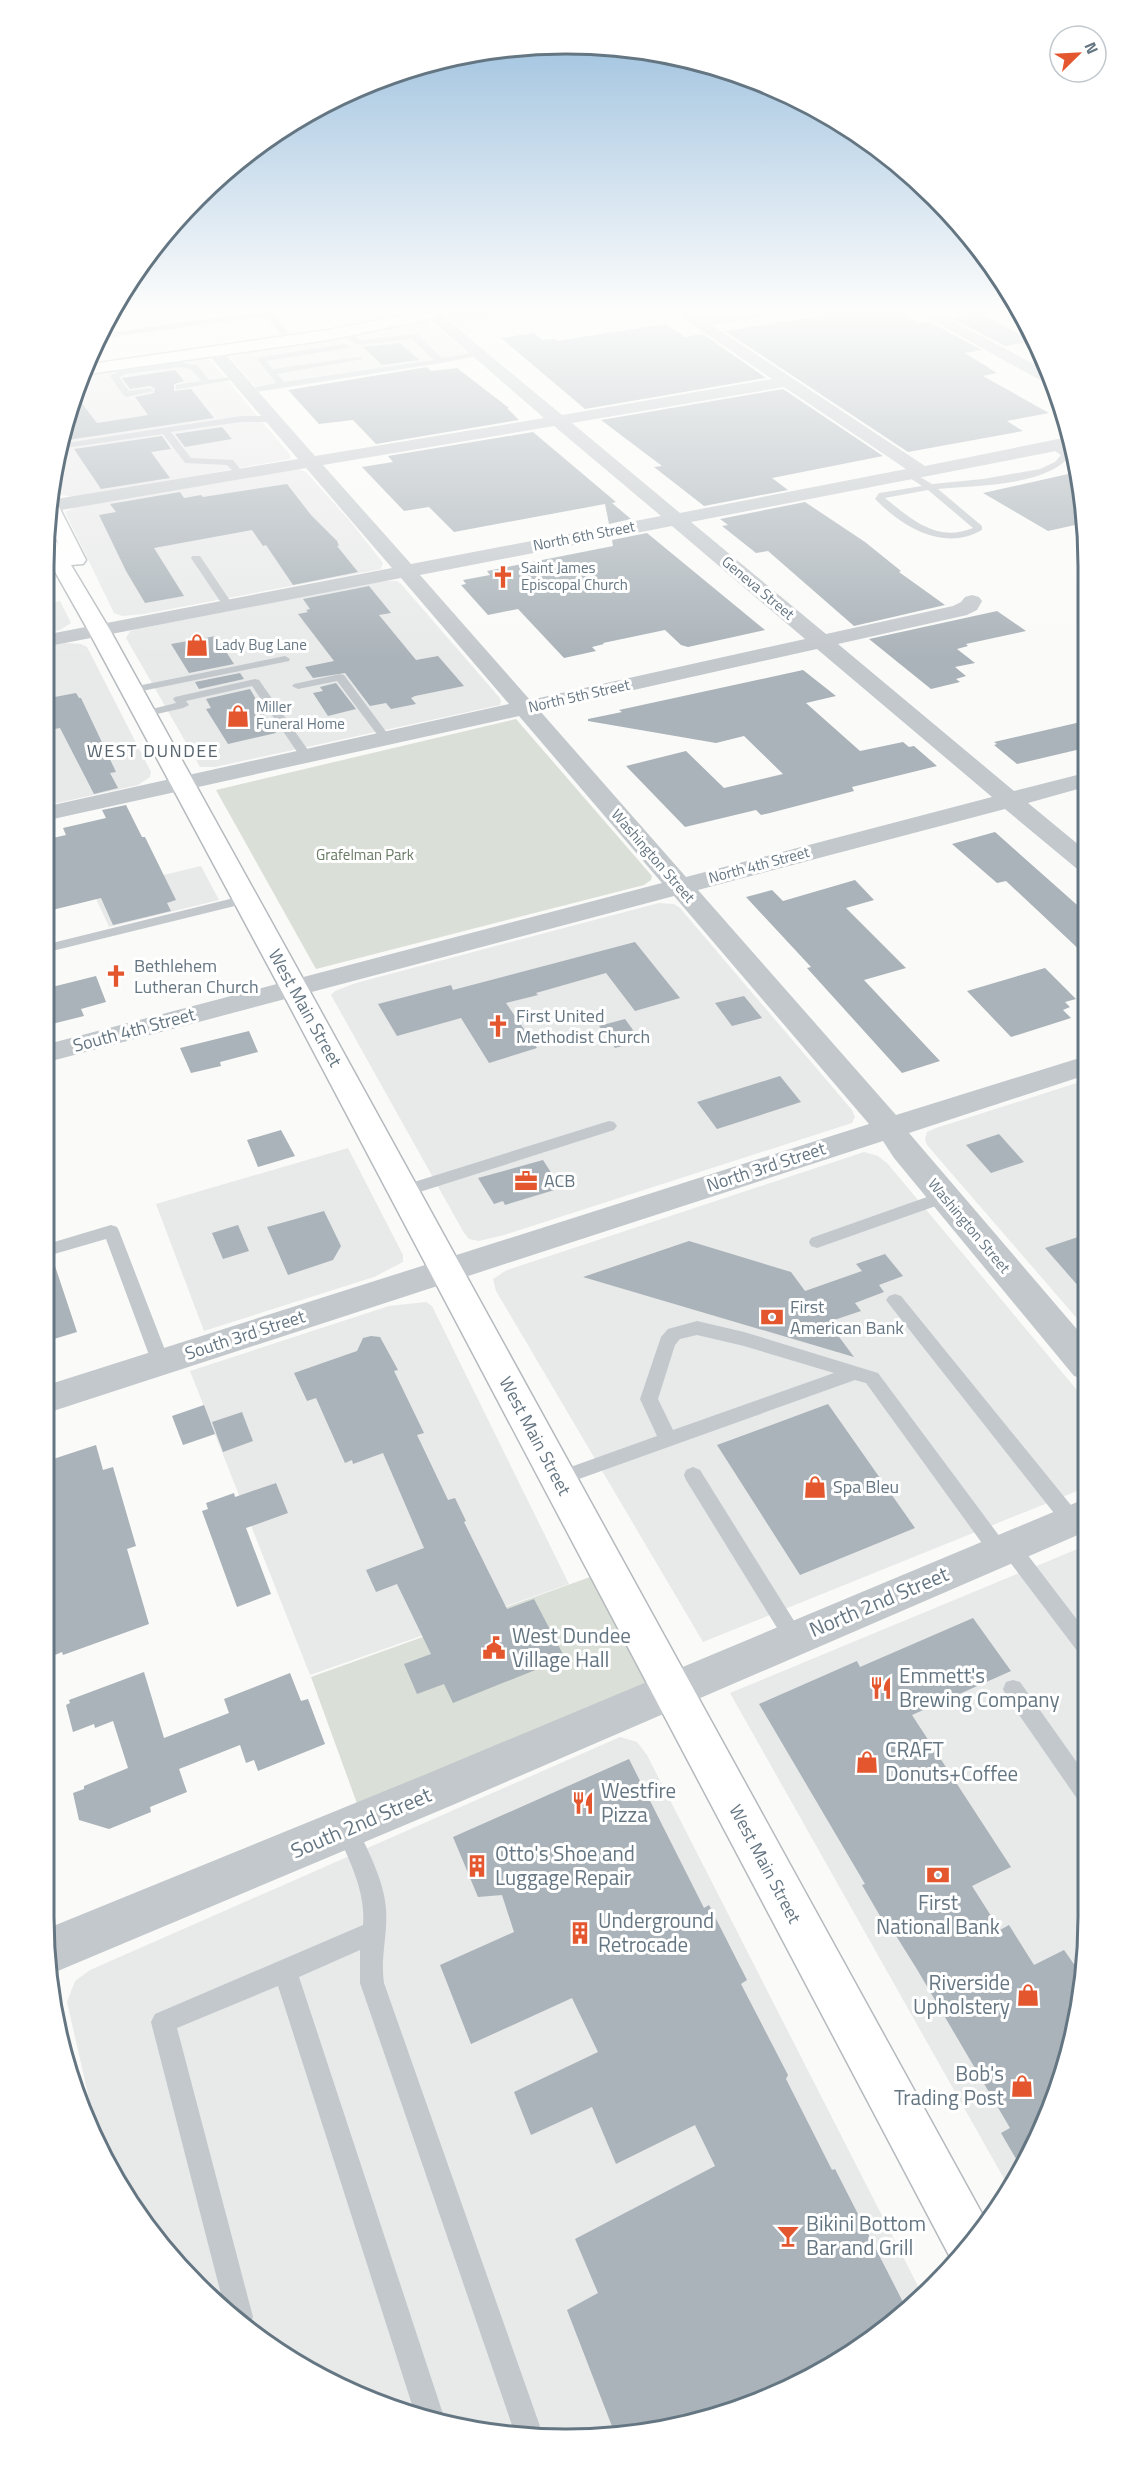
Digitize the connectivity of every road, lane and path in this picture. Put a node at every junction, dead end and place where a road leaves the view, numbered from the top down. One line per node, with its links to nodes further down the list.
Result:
1 (178, 429): 6 (lane)
2 (274, 429): 9 (street, Washington Street)
3 (506, 429): 9 (street)
4 (568, 429): 14 (street, Geneva Street)
5 (854, 429): 11 (street)
6 (165, 431): 8 (lane); 10 (lane)
7 (1061, 444): 11 (street, North 6th Street)
8 (68, 446)
9 (311, 462): 10 (street); 17 (street, Washington Street)
10 (239, 474): 12 (street)
11 (921, 477): 11 (lane); 14 (street, North 6th Street)
12 (57, 505)
13 (56, 519): 20 (main road, West Main Street)
14 (675, 519): 17 (street, North 6th Street); 22 (street, Geneva Street)
15 (54, 554): 20 (main road, West Main Street)
16 (196, 558): 19 (lane)
17 (404, 571): 19 (street, North 6th Street); 26 (street, Washington Street)
18 (972, 601): 22 (street, North 5th Street)
19 (228, 605): 20 (street, North 6th Street)
20 (99, 630): 21 (street, North 6th Street); 25 (main road, West Main Street)
21 (54, 638)
22 (822, 642): 26 (street, North 5th Street); 32 (street, Geneva Street)
23 (285, 659): 25 (lane)
24 (298, 686): 28 (lane)
25 (132, 690): 27 (main road, West Main Street)
26 (525, 708): 28 (street, North 5th Street); 35 (street, Washington Street)
27 (144, 714): 29 (lane); 31 (main road, West Main Street)
28 (386, 739): 29 (street, North 5th Street)
29 (306, 756): 31 (street, North 5th Street)
30 (1078, 782): 32 (street, North 4th Street)
31 (182, 784): 33 (street, North 5th Street); 36 (main road, West Main Street)
32 (1010, 799): 34 (street, Geneva Street); 35 (street, North 4th Street)
33 (54, 812)
34 (1078, 857)
35 (680, 886): 38 (street, North 4th Street); 42 (street, Washington Street)
36 (246, 900): 37 (lane); 38 (main road, West Main Street)
37 (54, 948)
38 (294, 988): 39 (street, South 4th Street); 43 (main road, West Main Street)
39 (54, 1051)
40 (1078, 1068): 42 (street, North 3rd Street)
41 (609, 1126): 43 (lane)
42 (890, 1128): 44 (street, Washington Street); 47 (street, North 3rd Street)
43 (404, 1191): 47 (main road, West Main Street)
44 (944, 1197): 45 (lane); 49 (street, Washington Street)
45 (817, 1242)
46 (54, 1248): 50 (lane)
47 (447, 1270): 50 (street, South 3rd Street); 55 (main road, West Main Street)
48 (895, 1300): 56 (lane)
49 (1078, 1355)
50 (161, 1363): 52 (street, South 3rd Street)
51 (855, 1373): 53 (lane); 53 (lane); 58 (lane)
52 (54, 1397)
53 (668, 1438): 55 (lane)
54 (693, 1475): 59 (lane)
55 (558, 1479): 62 (main road, West Main Street)
56 (1078, 1516)
57 (1078, 1519): 58 (street, North 2nd Street)
58 (1005, 1549): 59 (street, North 2nd Street); 60 (lane)
59 (794, 1638): 62 (street, North 2nd Street)
60 (1078, 1638)
61 (1013, 1689): 63 (lane)
62 (672, 1692): 64 (street, South 2nd Street); 68 (main road, West Main Street)
63 (1078, 1780)
64 (347, 1830): 65 (lane); 66 (street, South 2nd Street)
65 (373, 1932): 67 (lane); 71 (lane)
66 (55, 1949)
67 (285, 1971): 69 (lane); 70 (lane)
68 (966, 2236)
69 (239, 2311)
70 (428, 2410)
71 (526, 2427)

